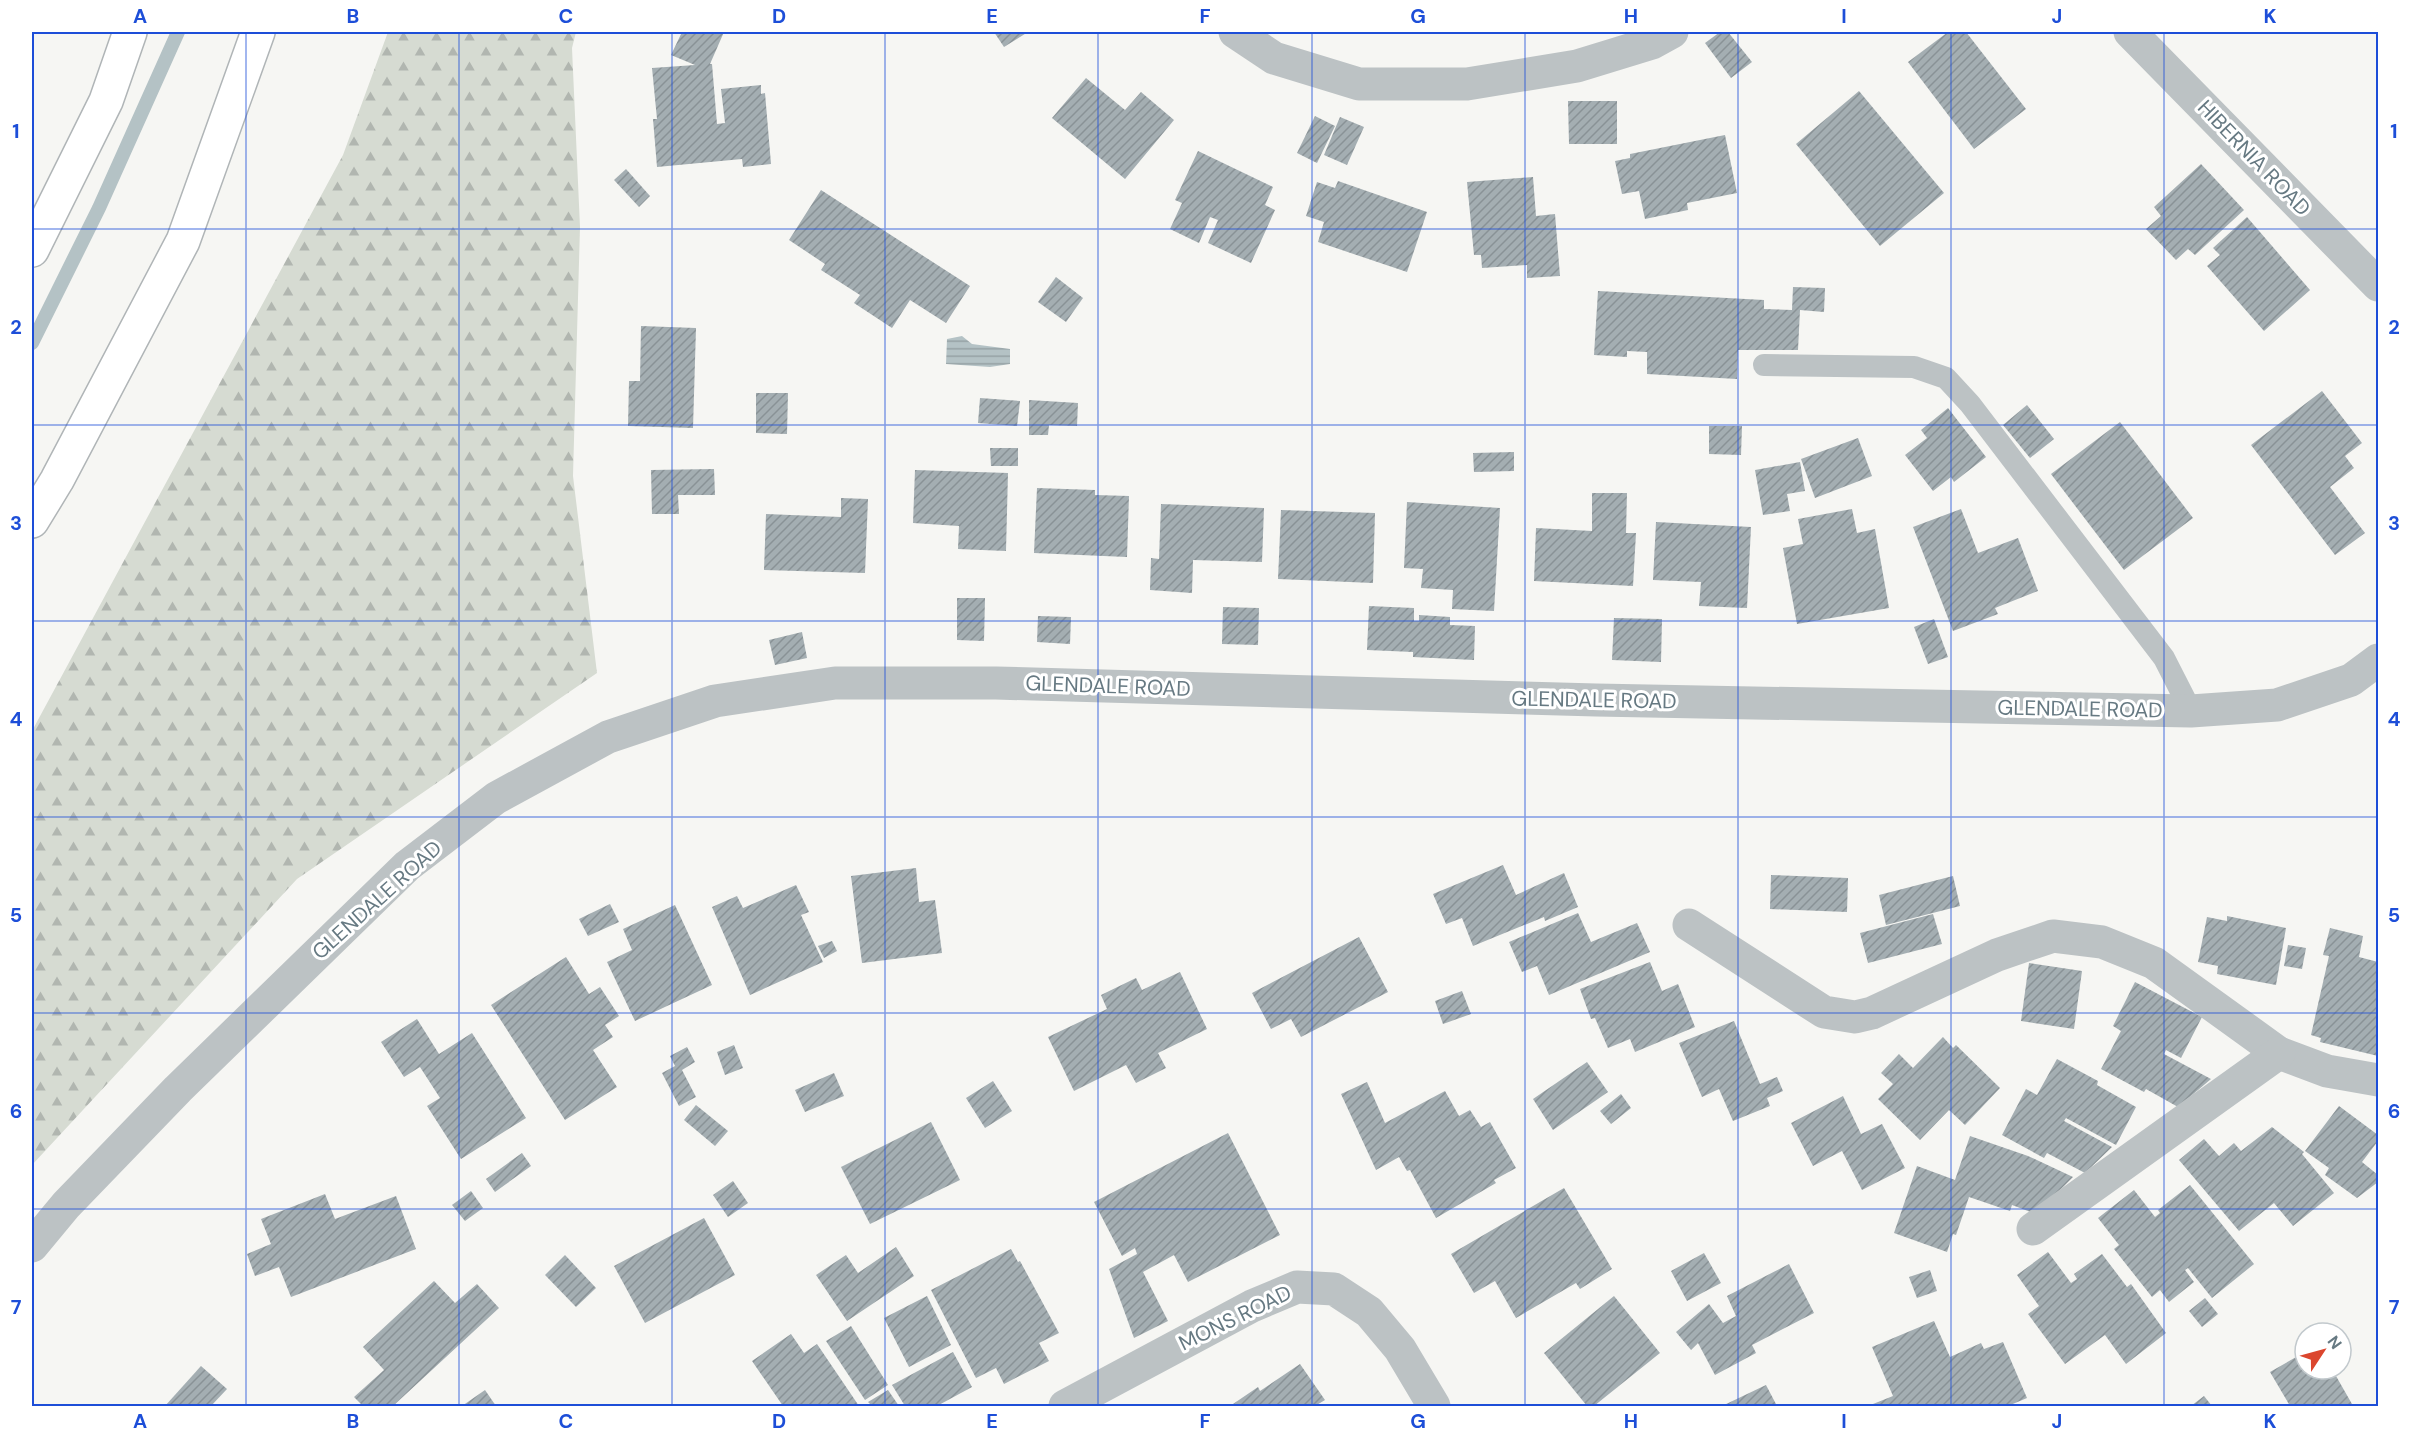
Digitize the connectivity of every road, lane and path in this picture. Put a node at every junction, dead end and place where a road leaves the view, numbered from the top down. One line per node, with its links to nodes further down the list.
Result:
1 (130, 32): 6 (highway)
2 (258, 32): 9 (highway)
3 (1235, 32): 4 (street)
4 (1672, 32)
5 (2130, 32): 7 (street, HIBERNIA ROAD)
6 (32, 250)
7 (2379, 285)
8 (1764, 365): 11 (lane)
9 (32, 521)
10 (2379, 660): 11 (street, GLENDALE ROAD)
11 (2192, 711): 16 (street, GLENDALE ROAD)
12 (1689, 925): 13 (street)
13 (2279, 1053): 14 (street); 15 (street)
14 (2379, 1080)
15 (2033, 1229)
16 (32, 1246)
17 (1065, 1407): 18 (street, MONS ROAD)
18 (1434, 1407)

